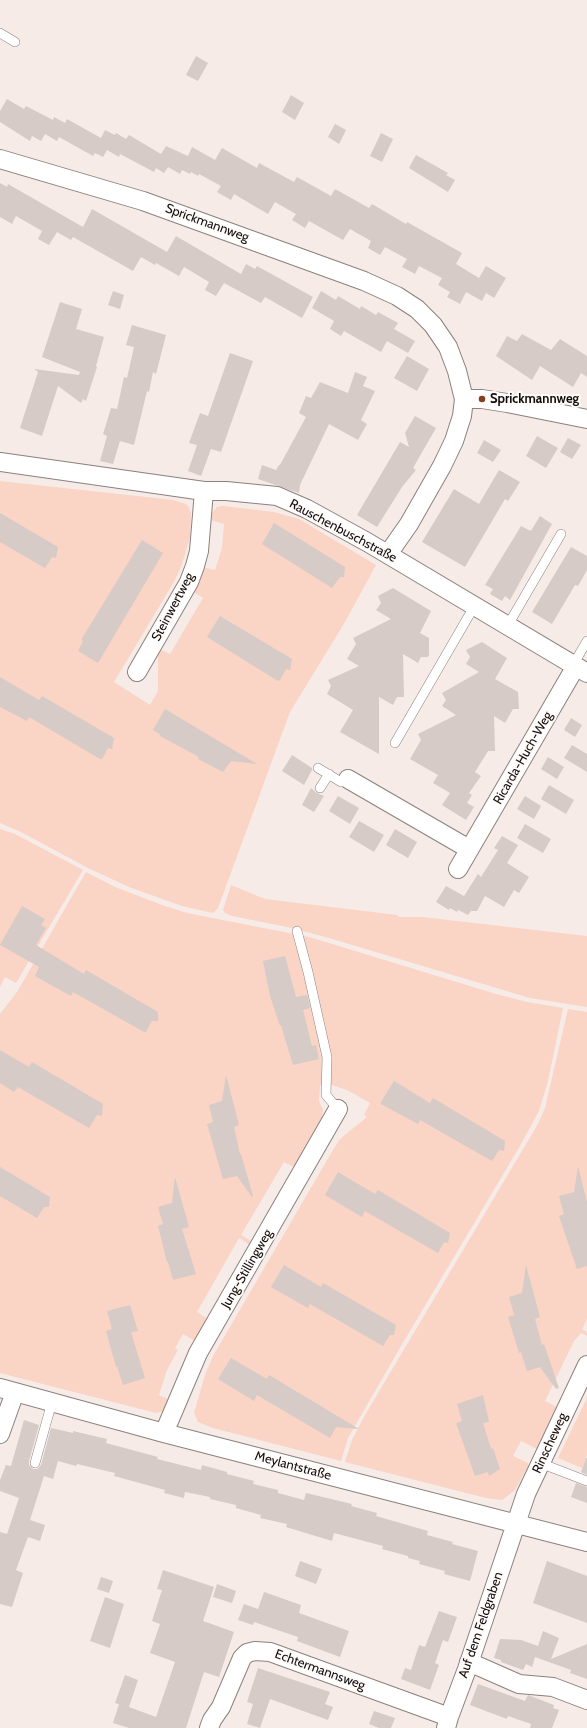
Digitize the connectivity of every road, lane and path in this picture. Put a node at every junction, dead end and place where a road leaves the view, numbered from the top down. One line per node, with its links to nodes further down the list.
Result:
1 (0, 33): 2 (lane)
2 (15, 42)
3 (0, 159): 4 (street, Sprickmannweg)
4 (464, 399): 5 (street); 9 (street, Sprickmannweg)
5 (587, 419)
6 (0, 462): 7 (street, Rauschenbuschstraße)
7 (204, 491): 9 (street, Rauschenbuschstraße); 14 (street, Steinwertweg)
8 (561, 534): 11 (lane)
9 (388, 554): 10 (street, Rauschenbuschstraße)
10 (475, 605): 11 (street, Rauschenbuschstraße); 15 (lane)
11 (508, 625): 13 (street, Rauschenbuschstraße)
12 (587, 641): 13 (lane)
13 (579, 668): 20 (street, Ricarda-Huch-Weg)
14 (138, 672)
15 (395, 742)
16 (318, 768): 17 (lane)
17 (329, 774): 18 (lane); 19 (lane)
18 (348, 779): 20 (street)
19 (320, 788)
20 (469, 849): 21 (street, Ricarda-Huch-Weg)
21 (458, 869)
22 (297, 931): 23 (lane)
23 (338, 1109): 27 (street, Jung-Stillingweg)
24 (587, 1365): 30 (street, Rinscheweg)
25 (7, 1390): 26 (street, Meylantstraße); 28 (street)
26 (52, 1402): 27 (street, Meylantstraße); 29 (lane)
27 (164, 1432): 32 (street, Meylantstraße)
28 (0, 1434)
29 (35, 1463)
30 (540, 1463): 31 (lane); 32 (street, Rinscheweg)
31 (587, 1481)
32 (517, 1523): 33 (street, Meylantstraße); 34 (street, Auf dem Feldgraben)
33 (587, 1542)
34 (468, 1662): 35 (street); 36 (street, Auf dem Feldgraben)
35 (587, 1700)
36 (448, 1722): 37 (street, Echtermannsweg)
37 (209, 1728)

